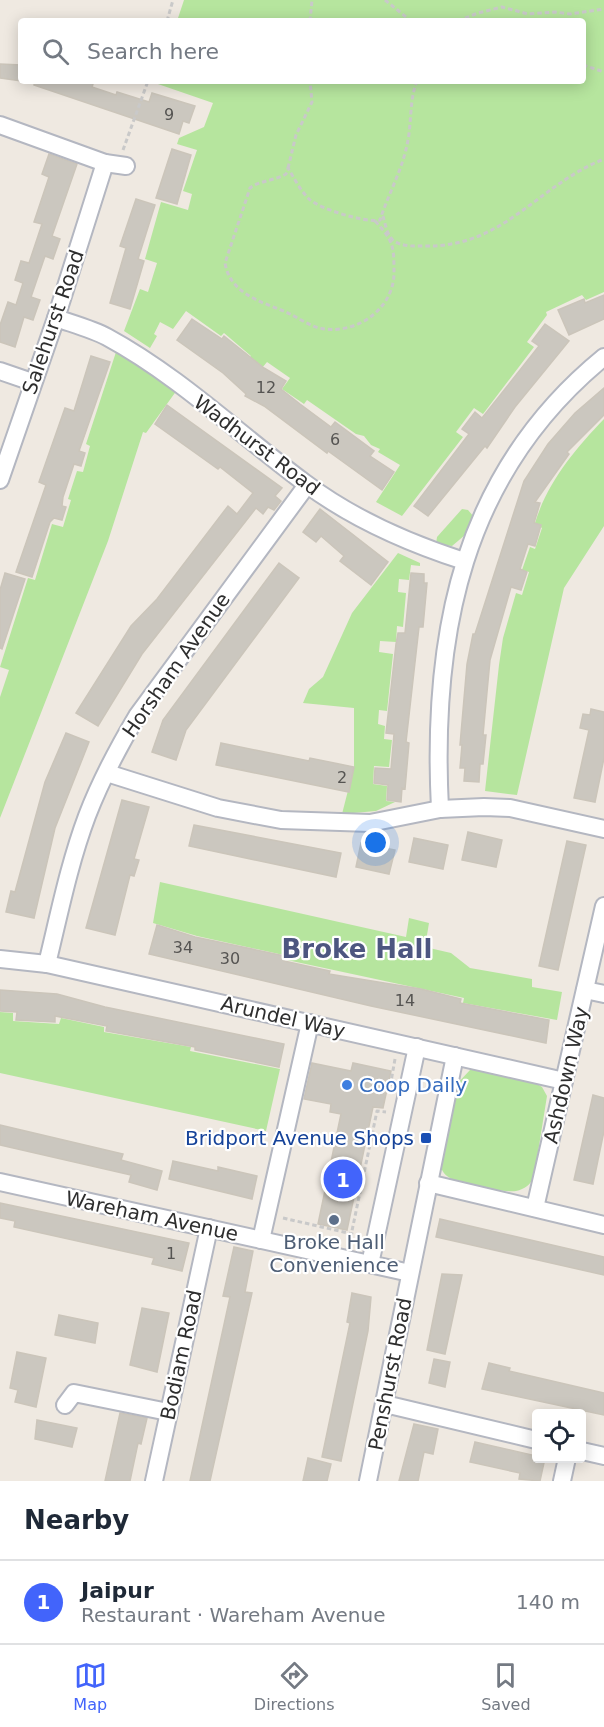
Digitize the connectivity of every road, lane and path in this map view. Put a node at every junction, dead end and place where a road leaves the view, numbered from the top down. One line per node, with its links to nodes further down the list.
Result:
1 (173, 0): 5 (path)
2 (312, 0): 6 (path)
3 (385, 0): 7 (path)
4 (604, 9): 8 (path)
5 (168, 18)
6 (310, 18)
7 (408, 18)
8 (466, 18)
9 (586, 66): 10 (path)
10 (604, 72)
11 (147, 84): 16 (path)
12 (310, 84): 17 (path)
13 (416, 84): 18 (path)
14 (0, 125): 16 (street)
15 (604, 159): 20 (path)
16 (117, 165): 21 (street, Salehurst Road)
17 (288, 168): 19 (path); 20 (path)
18 (382, 214): 19 (path); 20 (path)
19 (375, 221): 20 (path)
20 (390, 237)
21 (56, 318): 24 (street, Salehurst Road); 26 (street, Wadhurst Road)
22 (604, 357): 27 (street)
23 (0, 371): 24 (street)
24 (32, 382): 25 (street, Salehurst Road)
25 (0, 480)
26 (307, 485): 27 (street, Wadhurst Road); 28 (street, Horsham Avenue)
27 (464, 561): 29 (street)
28 (106, 773): 29 (street); 33 (street, Horsham Avenue)
29 (440, 809): 30 (street)
30 (604, 829)
31 (604, 906): 34 (street, Ashdown Way)
32 (0, 959): 33 (street, Arundel Way)
33 (47, 964): 36 (street, Arundel Way)
34 (585, 990): 35 (street); 40 (street, Ashdown Way)
35 (604, 994)
36 (310, 1023): 37 (street, Arundel Way); 44 (street)
37 (398, 1044): 38 (street, Arundel Way); 47 (path)
38 (417, 1047): 39 (street, Arundel Way); 48 (street)
39 (455, 1056): 40 (street, Arundel Way); 42 (street, Penshurst Road)
40 (564, 1081): 43 (street, Ashdown Way)
41 (0, 1182): 46 (street, Wareham Avenue)
42 (428, 1183): 43 (street); 52 (street, Penshurst Road)
43 (535, 1209): 45 (street)
44 (267, 1214): 47 (path); 49 (street)
45 (604, 1225)
46 (209, 1228): 49 (street, Wareham Avenue); 55 (street, Bodiam Road)
47 (351, 1234): 48 (path); 50 (path)
48 (376, 1239): 51 (street)
49 (261, 1240): 50 (street, Wareham Avenue)
50 (346, 1258): 51 (street, Wareham Avenue)
51 (370, 1264): 52 (street, Wareham Avenue)
52 (410, 1273): 54 (street, Penshurst Road)
53 (70, 1393): 55 (street)
54 (385, 1404): 56 (street); 61 (street, Penshurst Road)
55 (168, 1412): 60 (street, Bodiam Road)
56 (532, 1439)
57 (586, 1451): 58 (street)
58 (604, 1456)
59 (566, 1463): 62 (street)
60 (154, 1481)
61 (368, 1481)
62 (562, 1481)

